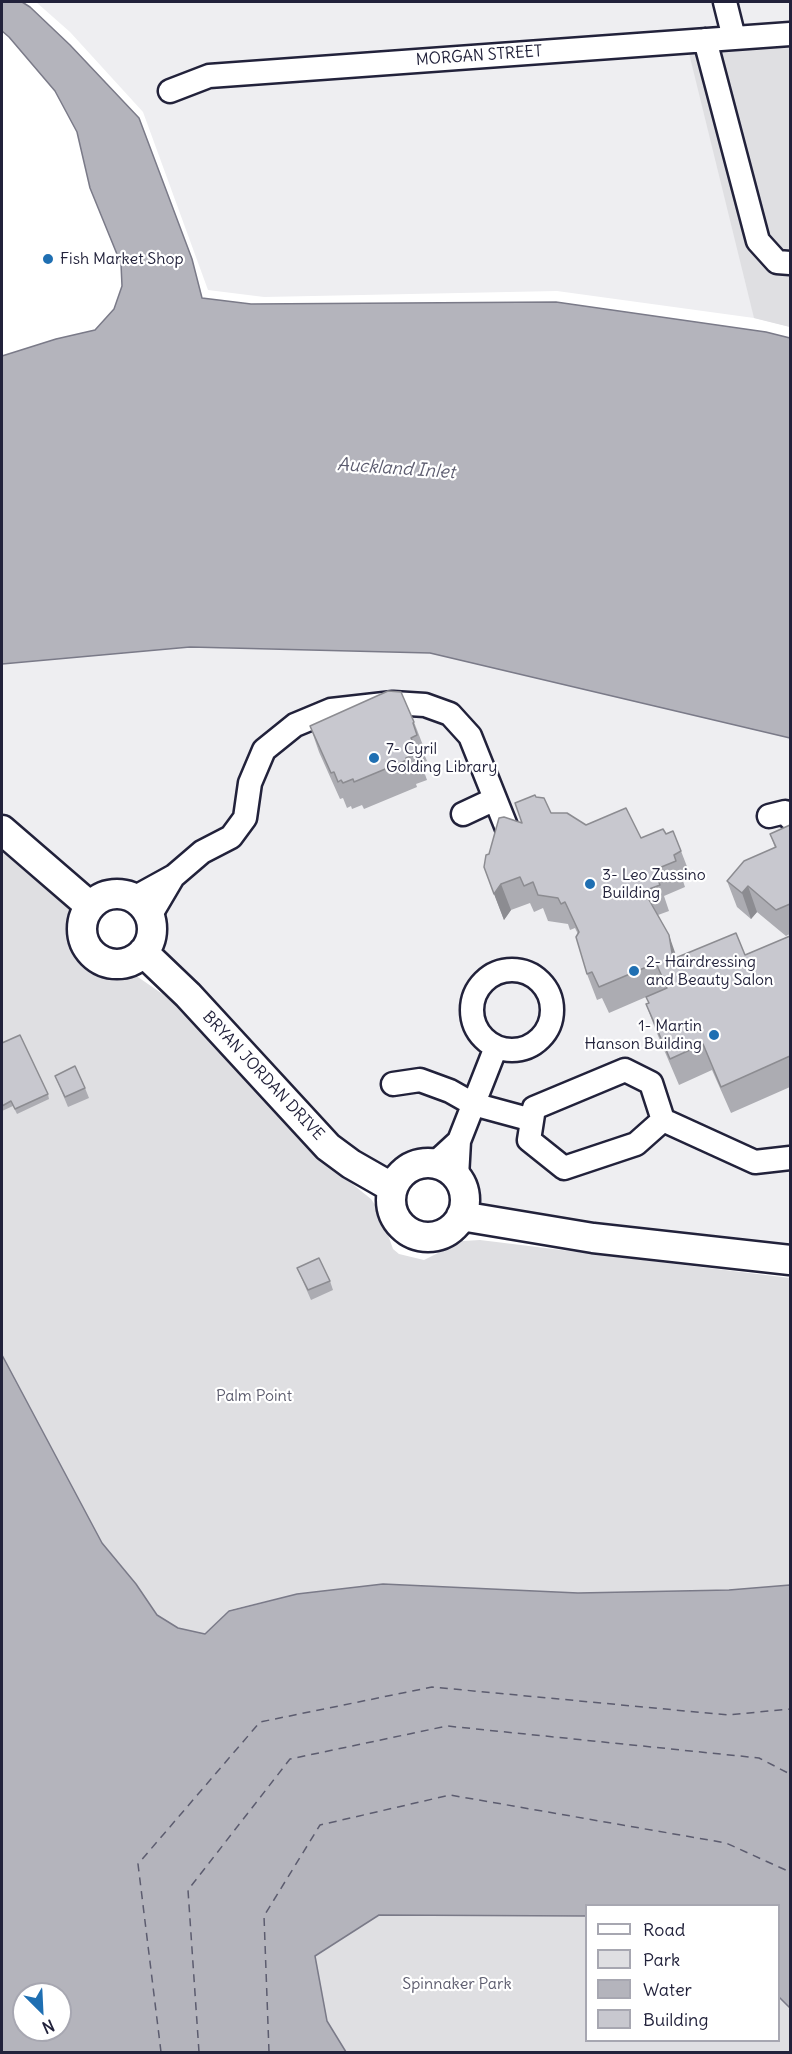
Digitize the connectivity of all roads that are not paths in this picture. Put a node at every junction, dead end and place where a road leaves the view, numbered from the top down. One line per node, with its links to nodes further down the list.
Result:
1 (725, 2): 3 (street)
2 (790, 34): 3 (street, MORGAN STREET)
3 (734, 38): 4 (street, MORGAN STREET)
4 (705, 40): 5 (street, MORGAN STREET); 6 (street)
5 (170, 91)
6 (790, 263)
7 (495, 799): 8 (street); 10 (street); 12 (street)
8 (463, 814)
9 (2, 830): 11 (main road)
10 (508, 831)
11 (90, 906): 12 (main road); 13 (main road)
12 (142, 907): 13 (main road)
13 (143, 952): 21 (main road, BRYAN JORDAN DRIVE)
14 (496, 1047): 16 (street)
15 (393, 1084): 16 (street)
16 (473, 1104): 17 (street); 20 (street)
17 (532, 1120): 18 (street); 18 (street)
18 (663, 1120): 19 (street)
19 (790, 1158)
20 (445, 1170): 21 (main road); 22 (main road)
21 (393, 1188): 22 (main road)
22 (461, 1216): 23 (main road)
23 (790, 1260)

